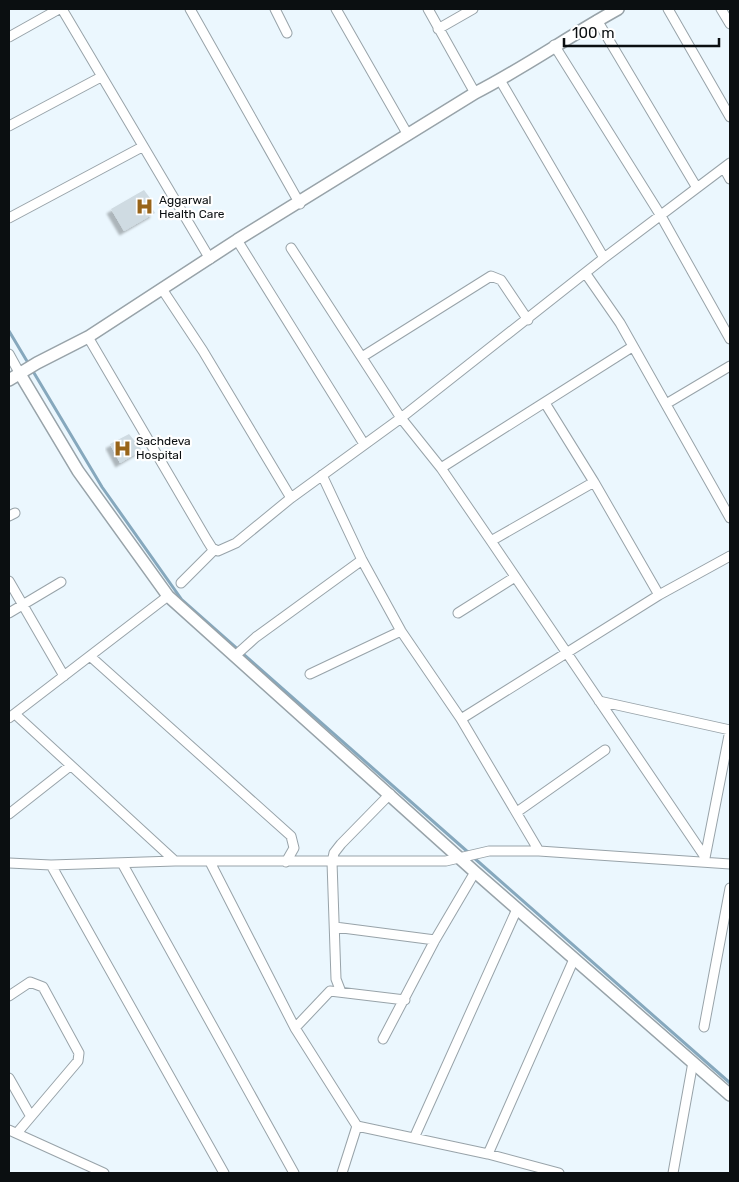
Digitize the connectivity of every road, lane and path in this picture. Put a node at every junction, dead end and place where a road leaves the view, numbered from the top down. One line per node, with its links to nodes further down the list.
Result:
1 (190, 9): 26 (street)
2 (275, 9): 13 (street)
3 (336, 9): 21 (street)
4 (428, 9): 12 (street)
5 (473, 9): 12 (street)
6 (618, 9): 10 (street)
7 (668, 9): 19 (street)
8 (721, 9): 11 (street)
9 (64, 10): 14 (street); 16 (street)
10 (597, 20): 15 (street); 25 (street)
11 (730, 24)
12 (438, 29): 18 (street)
13 (287, 33)
14 (9, 37)
15 (554, 45): 17 (street); 27 (street)
16 (102, 76): 20 (street); 22 (street)
17 (500, 80): 18 (street); 31 (street)
18 (475, 93): 21 (street)
19 (730, 117)
20 (9, 126)
21 (408, 135): 26 (street)
22 (142, 147): 28 (street); 32 (street)
23 (727, 165): 24 (street); 25 (street)
24 (730, 179)
25 (697, 188): 27 (street)
26 (300, 204): 29 (street)
27 (661, 216): 31 (street); 37 (street)
28 (9, 218)
29 (237, 240): 32 (street); 47 (street)
30 (291, 248): 40 (street)
31 (604, 258): 33 (street)
32 (210, 259): 34 (street)
33 (586, 274): 35 (street); 38 (street)
34 (162, 290): 36 (street); 51 (street)
35 (528, 320): 40 (street); 46 (street)
36 (88, 337): 42 (street); 54 (street)
37 (730, 339)
38 (632, 347): 44 (street); 45 (street)
39 (9, 354): 42 (street)
40 (362, 357): 46 (street)
41 (730, 366): 45 (street)
42 (23, 372): 43 (street); 62 (street)
43 (9, 380)
44 (545, 403): 48 (street); 50 (street)
45 (666, 404): 52 (street)
46 (401, 418): 47 (street); 48 (street)
47 (364, 444): 49 (street)
48 (441, 468): 53 (street)
49 (322, 475): 51 (street); 56 (street)
50 (594, 482): 53 (street); 61 (street)
51 (291, 498): 54 (street)
52 (730, 518)
53 (491, 541): 57 (street)
54 (214, 550): 60 (street)
55 (730, 556): 61 (street)
56 (362, 560): 66 (street); 68 (street)
57 (514, 577): 65 (street); 67 (street)
58 (9, 581): 63 (street)
59 (62, 582): 63 (street)
60 (181, 583)
61 (659, 595): 67 (street)
62 (168, 596): 68 (street); 69 (street)
63 (22, 604): 64 (street); 71 (street)
64 (9, 613)
65 (458, 613)
66 (401, 631): 70 (street); 74 (street)
67 (566, 652): 72 (street); 74 (street)
68 (238, 653): 78 (street)
69 (91, 657): 71 (street); 86 (street)
70 (310, 674)
71 (64, 676): 73 (street)
72 (599, 701): 75 (street); 83 (street)
73 (12, 716): 77 (street)
74 (461, 719): 79 (street)
75 (729, 741): 83 (street)
76 (605, 750): 79 (street)
77 (70, 766): 80 (street); 84 (street)
78 (390, 794): 82 (street); 87 (street)
79 (517, 812): 81 (street)
80 (9, 814)
81 (539, 851): 82 (street); 83 (street)
82 (464, 856): 87 (street); 92 (street)
83 (705, 859): 90 (street)
84 (174, 861): 85 (street); 89 (street)
85 (210, 862): 86 (street); 102 (street)
86 (286, 862): 87 (street)
87 (332, 862): 95 (street)
88 (9, 863): 91 (street)
89 (122, 863): 91 (street); 114 (street)
90 (730, 864)
91 (51, 865): 113 (street)
92 (475, 872): 94 (street); 96 (street)
93 (730, 888): 101 (street)
94 (517, 909): 97 (street); 110 (street)
95 (335, 927): 96 (street); 98 (street)
96 (435, 940): 100 (street)
97 (574, 959): 104 (street); 111 (street)
98 (341, 992): 100 (street); 102 (street)
99 (9, 996): 107 (street)
100 (405, 1000): 103 (street)
101 (704, 1027)
102 (295, 1028): 108 (street)
103 (383, 1039)
104 (693, 1062): 106 (street); 117 (street)
105 (9, 1078): 107 (street)
106 (730, 1095)
107 (30, 1115): 109 (street)
108 (357, 1126): 110 (street); 115 (street)
109 (13, 1131): 112 (street)
110 (414, 1138): 111 (street)
111 (488, 1154): 116 (street)
112 (104, 1173)
113 (224, 1173)
114 (294, 1173)
115 (342, 1173)
116 (559, 1173)
117 (673, 1173)

